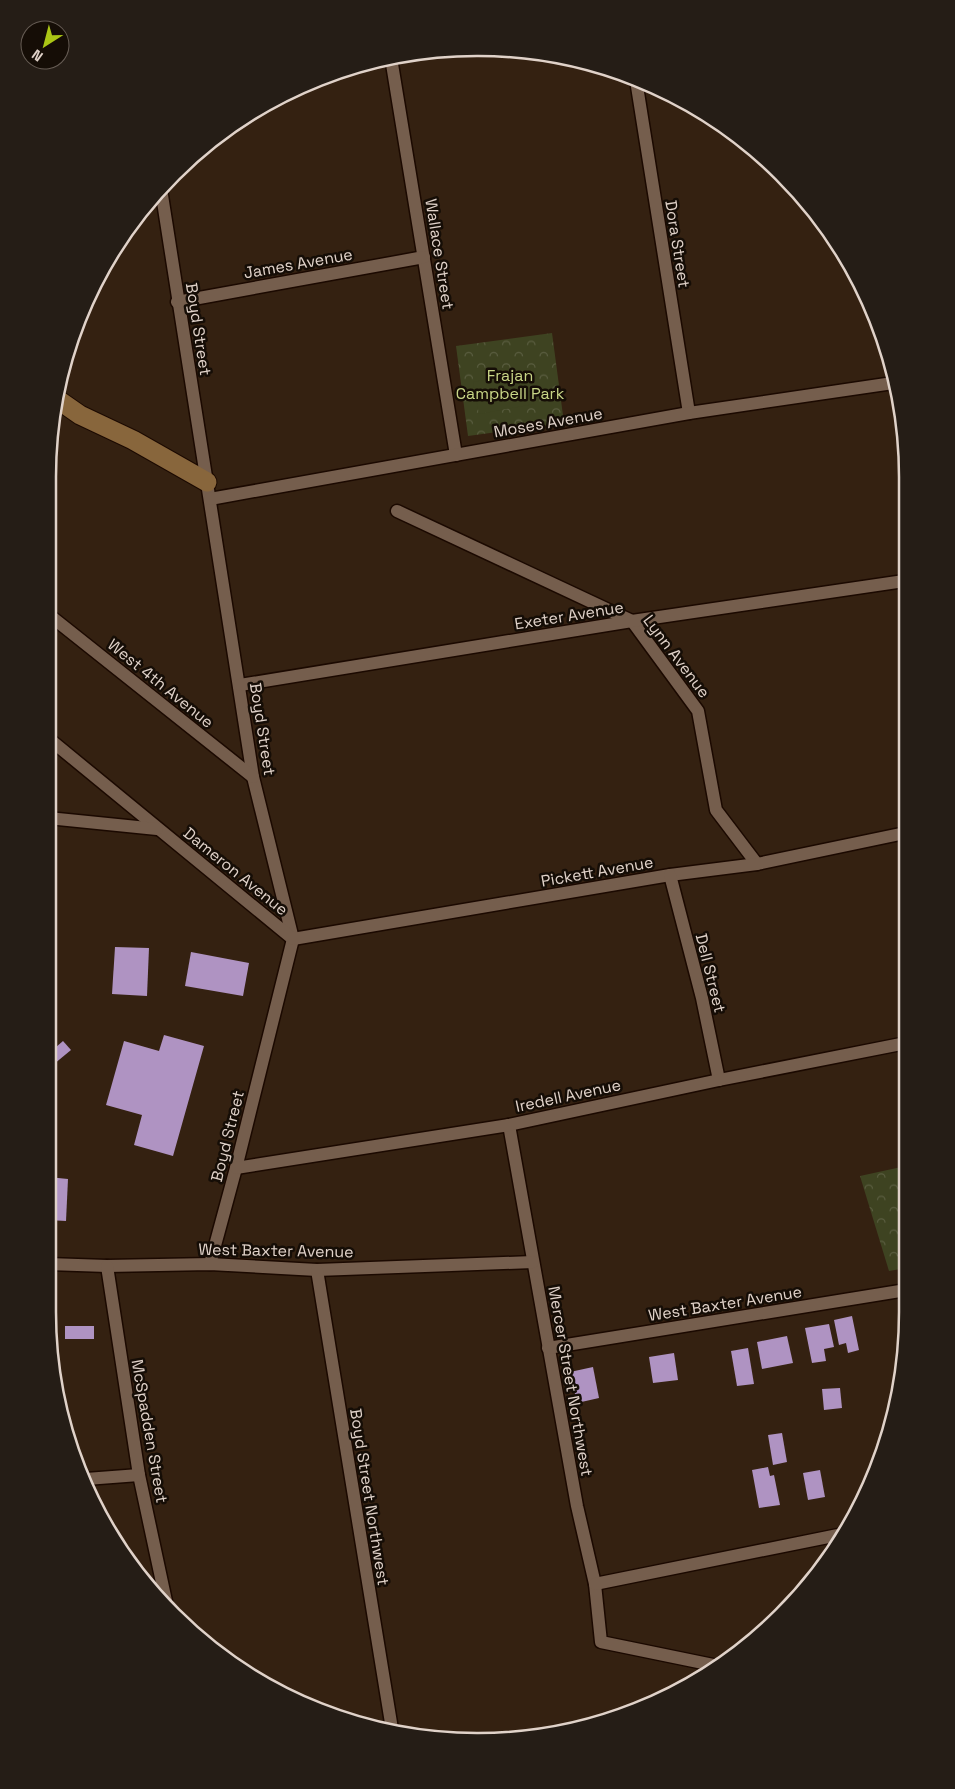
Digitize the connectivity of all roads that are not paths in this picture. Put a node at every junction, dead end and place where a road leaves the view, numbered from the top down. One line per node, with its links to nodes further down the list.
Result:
1 (392, 65): 4 (street, Wallace Street)
2 (637, 87): 8 (street, Dora Street)
3 (162, 198): 5 (street, Boyd Street)
4 (424, 257): 5 (street, James Avenue); 9 (street, Wallace Street)
5 (178, 302): 10 (street, Boyd Street)
6 (888, 383): 8 (street, Moses Avenue)
7 (63, 403): 10 (street)
8 (689, 413): 9 (street, Moses Avenue)
9 (456, 456): 10 (street, Moses Avenue)
10 (208, 491): 15 (street, Boyd Street)
11 (397, 511): 14 (street, Lynn Avenue)
12 (899, 582): 14 (street, Exeter Avenue)
13 (56, 620): 17 (street, West 4th Avenue)
14 (632, 621): 15 (street, Exeter Avenue); 21 (street, Lynn Avenue)
15 (240, 685): 17 (street, Boyd Street)
16 (56, 745): 19 (street, Dameron Avenue)
17 (253, 777): 23 (street, Boyd Street)
18 (56, 819): 19 (street)
19 (158, 829): 23 (street, Dameron Avenue)
20 (899, 834): 21 (street, Pickett Avenue)
21 (756, 864): 22 (street, Pickett Avenue)
22 (670, 875): 23 (street, Pickett Avenue); 25 (street, Dell Street)
23 (293, 940): 27 (street, Boyd Street)
24 (899, 1043): 25 (street, Iredell Avenue)
25 (719, 1080): 26 (street, Iredell Avenue)
26 (509, 1125): 27 (street, Iredell Avenue); 28 (street, Mercer Street Northwest)
27 (236, 1168): 30 (street, Boyd Street)
28 (533, 1262): 32 (street, West Baxter Avenue); 34 (street, Mercer Street Northwest)
29 (56, 1264): 31 (street, West Baxter Avenue)
30 (210, 1264): 31 (street, West Baxter Avenue); 32 (street, West Baxter Avenue)
31 (107, 1266): 35 (street, McSpadden Street)
32 (317, 1270): 41 (street, Boyd Street Northwest)
33 (899, 1291): 34 (street, West Baxter Avenue)
34 (548, 1348): 38 (street, Mercer Street Northwest)
35 (139, 1475): 36 (street); 39 (street, McSpadden Street)
36 (91, 1479)
37 (834, 1536): 38 (street)
38 (595, 1584): 40 (street, Mercer Street Northwest)
39 (164, 1592)
40 (708, 1664)
41 (391, 1724)

